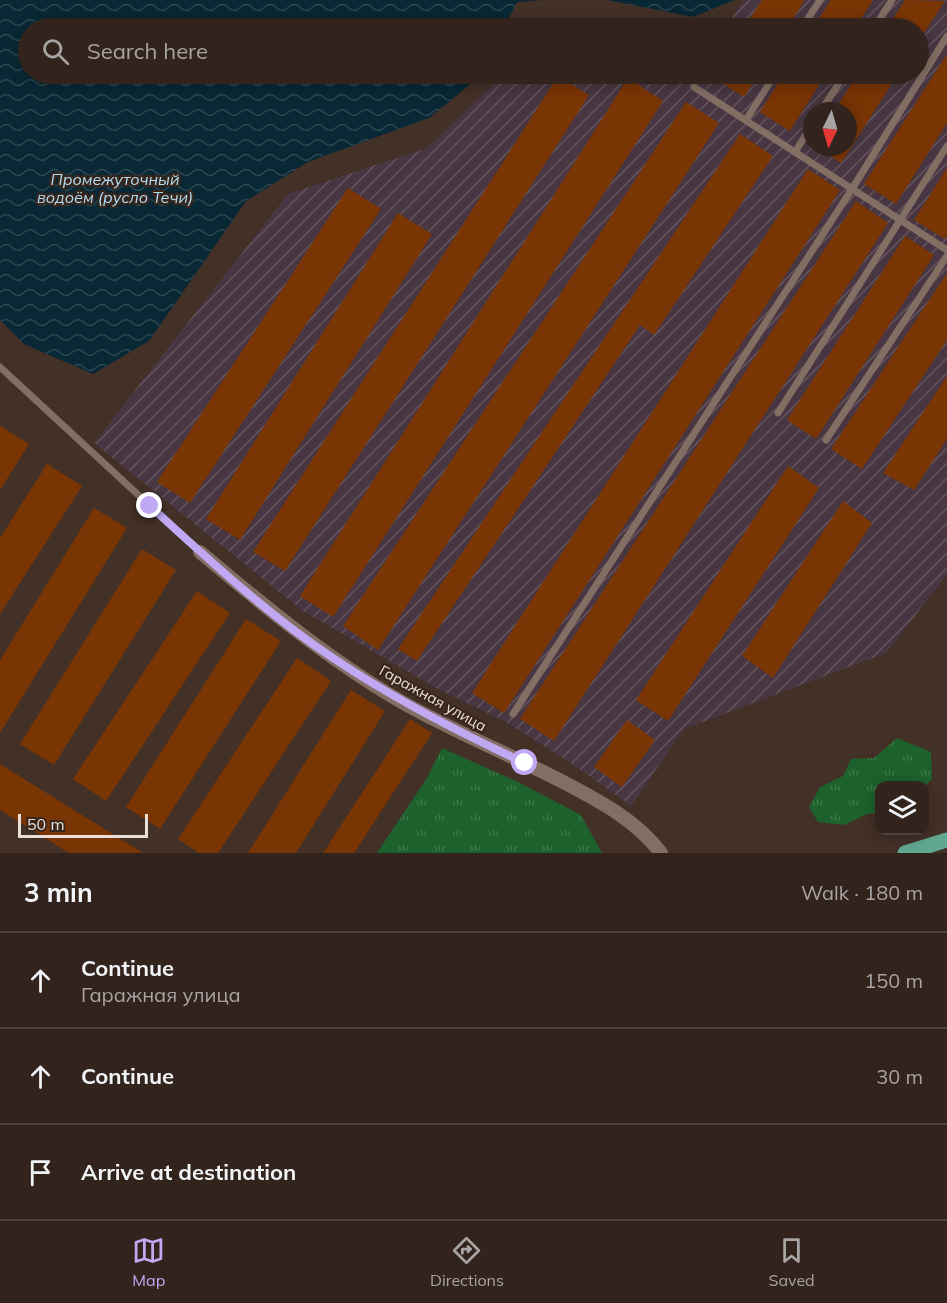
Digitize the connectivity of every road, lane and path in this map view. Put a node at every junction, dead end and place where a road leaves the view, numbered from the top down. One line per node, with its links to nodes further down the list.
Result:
1 (820, 0): 3 (lane)
2 (892, 0): 4 (lane)
3 (808, 18)
4 (880, 18)
5 (947, 36): 6 (lane)
6 (929, 65)
7 (769, 84): 12 (lane)
8 (839, 84): 11 (lane)
9 (917, 84): 16 (lane)
10 (694, 87): 12 (lane)
11 (827, 102)
12 (746, 120): 15 (lane)
13 (803, 139): 15 (lane)
14 (947, 146): 17 (lane)
15 (795, 152): 16 (lane)
16 (852, 189): 17 (lane); 24 (lane)
17 (901, 220): 18 (lane); 21 (lane)
18 (947, 250)
19 (947, 256): 22 (lane)
20 (0, 367): 23 (lane)
21 (778, 414)
22 (826, 440)
23 (200, 552): 26 (street, Гаражная улица)
24 (513, 714)
25 (947, 840): 27 (main road)
26 (661, 853)
27 (905, 853)

